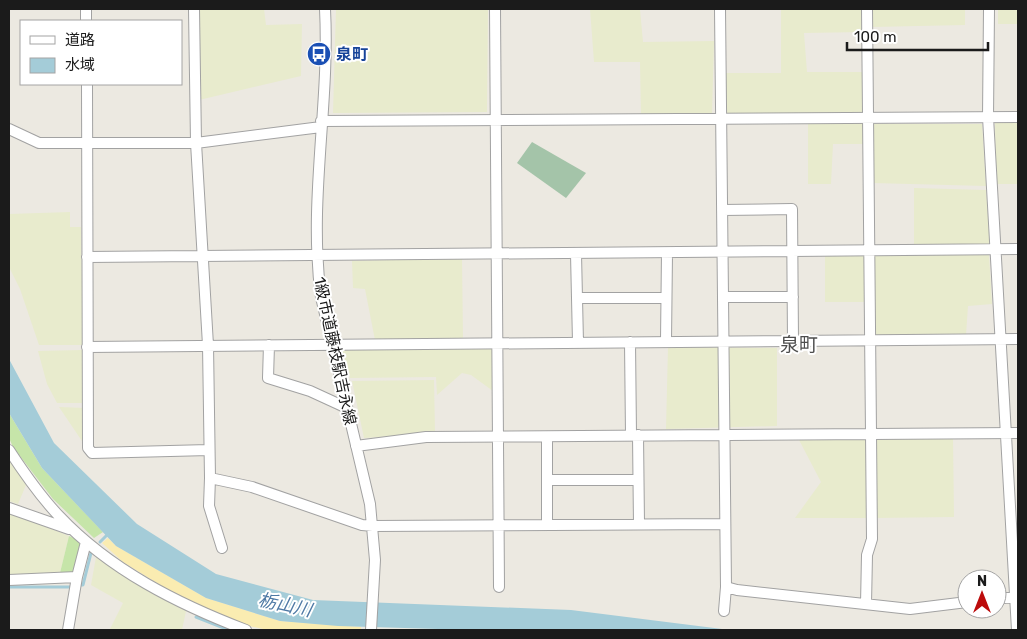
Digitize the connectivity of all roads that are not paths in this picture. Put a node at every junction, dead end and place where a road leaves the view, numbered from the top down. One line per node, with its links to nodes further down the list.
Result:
1 (194, 9): 16 (street)
2 (325, 9): 13 (street, 1級市道藤枝駅吉永線)
3 (495, 9): 11 (street)
4 (720, 9): 12 (street)
5 (867, 9): 10 (street)
6 (989, 9): 8 (street)
7 (87, 85): 15 (street)
8 (988, 117): 9 (street); 10 (street); 18 (street)
9 (1018, 117)
10 (867, 118): 12 (street); 20 (street)
11 (495, 120): 12 (street); 13 (street); 25 (street)
12 (720, 120): 17 (street)
13 (321, 124): 16 (street); 24 (street, 1級市道藤枝駅吉永線)
14 (9, 129): 15 (street)
15 (87, 143): 16 (street); 27 (street)
16 (196, 143): 28 (street)
17 (722, 210): 21 (street); 22 (street)
18 (995, 249): 19 (street); 20 (street); 33 (street)
19 (1018, 249)
20 (869, 251): 22 (street); 38 (street)
21 (723, 252): 22 (street); 23 (street); 29 (street)
22 (792, 252): 30 (street)
23 (667, 253): 26 (street); 32 (street)
24 (316, 254): 25 (street); 28 (street); 42 (street, 1級市道藤枝駅吉永線)
25 (496, 254): 26 (street); 41 (street)
26 (576, 254): 31 (street)
27 (87, 257): 28 (street); 45 (street)
28 (203, 257): 43 (street)
29 (723, 297): 30 (street); 36 (street)
30 (792, 297): 37 (street)
31 (577, 298): 32 (street); 39 (street)
32 (666, 298): 35 (street)
33 (1000, 339): 34 (street); 38 (street); 48 (street)
34 (1018, 339)
35 (666, 341): 36 (street); 40 (street)
36 (723, 341): 37 (street); 50 (street)
37 (793, 341): 38 (street)
38 (870, 341): 47 (street)
39 (578, 342): 40 (street); 41 (street)
40 (630, 342): 51 (street)
41 (498, 343): 42 (street); 53 (street)
42 (332, 344): 44 (street); 46 (street, 1級市道藤枝駅吉永線)
43 (208, 345): 44 (street); 45 (street); 56 (street)
44 (269, 345): 46 (street)
45 (87, 347): 56 (street)
46 (347, 408): 54 (street, 1級市道藤枝駅吉永線)
47 (871, 433): 48 (street); 50 (street); 75 (street)
48 (1004, 433): 49 (street); 73 (street)
49 (1018, 433)
50 (723, 434): 51 (street); 62 (street)
51 (635, 435): 52 (street); 59 (street)
52 (547, 437): 53 (street); 58 (street)
53 (499, 438): 54 (street); 63 (street)
54 (356, 446): 65 (street, 1級市道藤枝駅吉永線)
55 (9, 450): 66 (street)
56 (209, 450): 57 (street)
57 (210, 478): 65 (street); 68 (street)
58 (547, 480): 59 (street); 64 (street)
59 (638, 480): 61 (street)
60 (9, 508): 66 (street)
61 (639, 524): 62 (street); 64 (street)
62 (724, 524): 71 (street)
63 (499, 525): 64 (street); 65 (street); 72 (street)
64 (547, 525)
65 (373, 526): 79 (street, 1級市道藤枝駅吉永線)
66 (74, 530): 67 (street)
67 (86, 542): 69 (street); 78 (street)
68 (222, 548)
69 (77, 577): 70 (street); 77 (street)
70 (9, 580)
71 (726, 587): 75 (street); 76 (street)
72 (498, 588)
73 (1016, 596): 80 (street)
74 (957, 603): 75 (street)
75 (866, 604)
76 (724, 611)
77 (68, 630)
78 (246, 630)
79 (371, 630)
80 (1017, 630)

